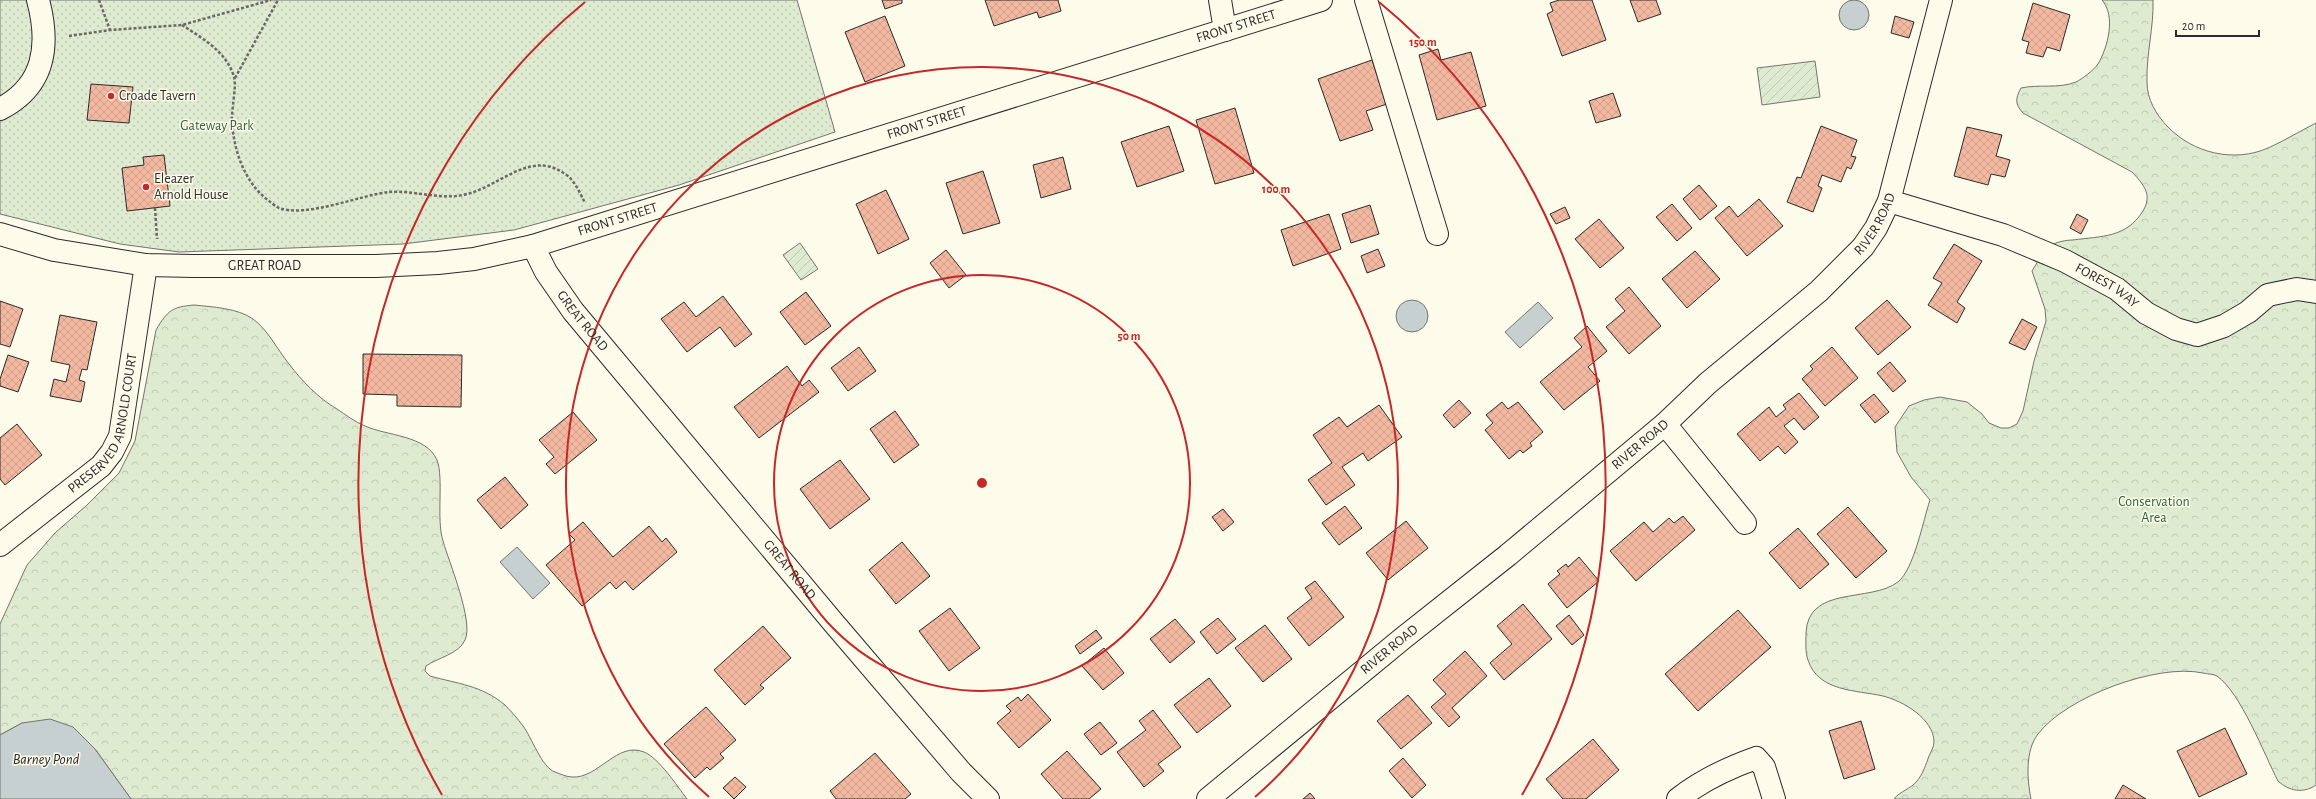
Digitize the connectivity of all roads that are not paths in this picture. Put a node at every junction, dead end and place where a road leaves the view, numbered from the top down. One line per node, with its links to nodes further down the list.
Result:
1 (38, 0): 7 (street)
2 (1220, 0): 6 (street)
3 (1321, 0): 6 (street, FRONT STREET)
4 (1366, 0): 10 (street)
5 (1941, 0): 8 (street, RIVER ROAD)
6 (1225, 30): 11 (street, FRONT STREET)
7 (0, 109)
8 (1889, 201): 13 (street, FOREST WAY); 14 (street, RIVER ROAD)
9 (0, 234): 12 (street, GREAT ROAD)
10 (1437, 234)
11 (533, 246): 12 (street, GREAT ROAD); 17 (street, GREAT ROAD)
12 (151, 265): 16 (street, PRESERVED ARNOLD COURT)
13 (2316, 292)
14 (1665, 424): 15 (street); 18 (street, RIVER ROAD)
15 (1745, 523)
16 (0, 546)
17 (988, 799)
18 (1208, 799)
19 (1678, 799): 20 (street)
20 (1774, 799)

